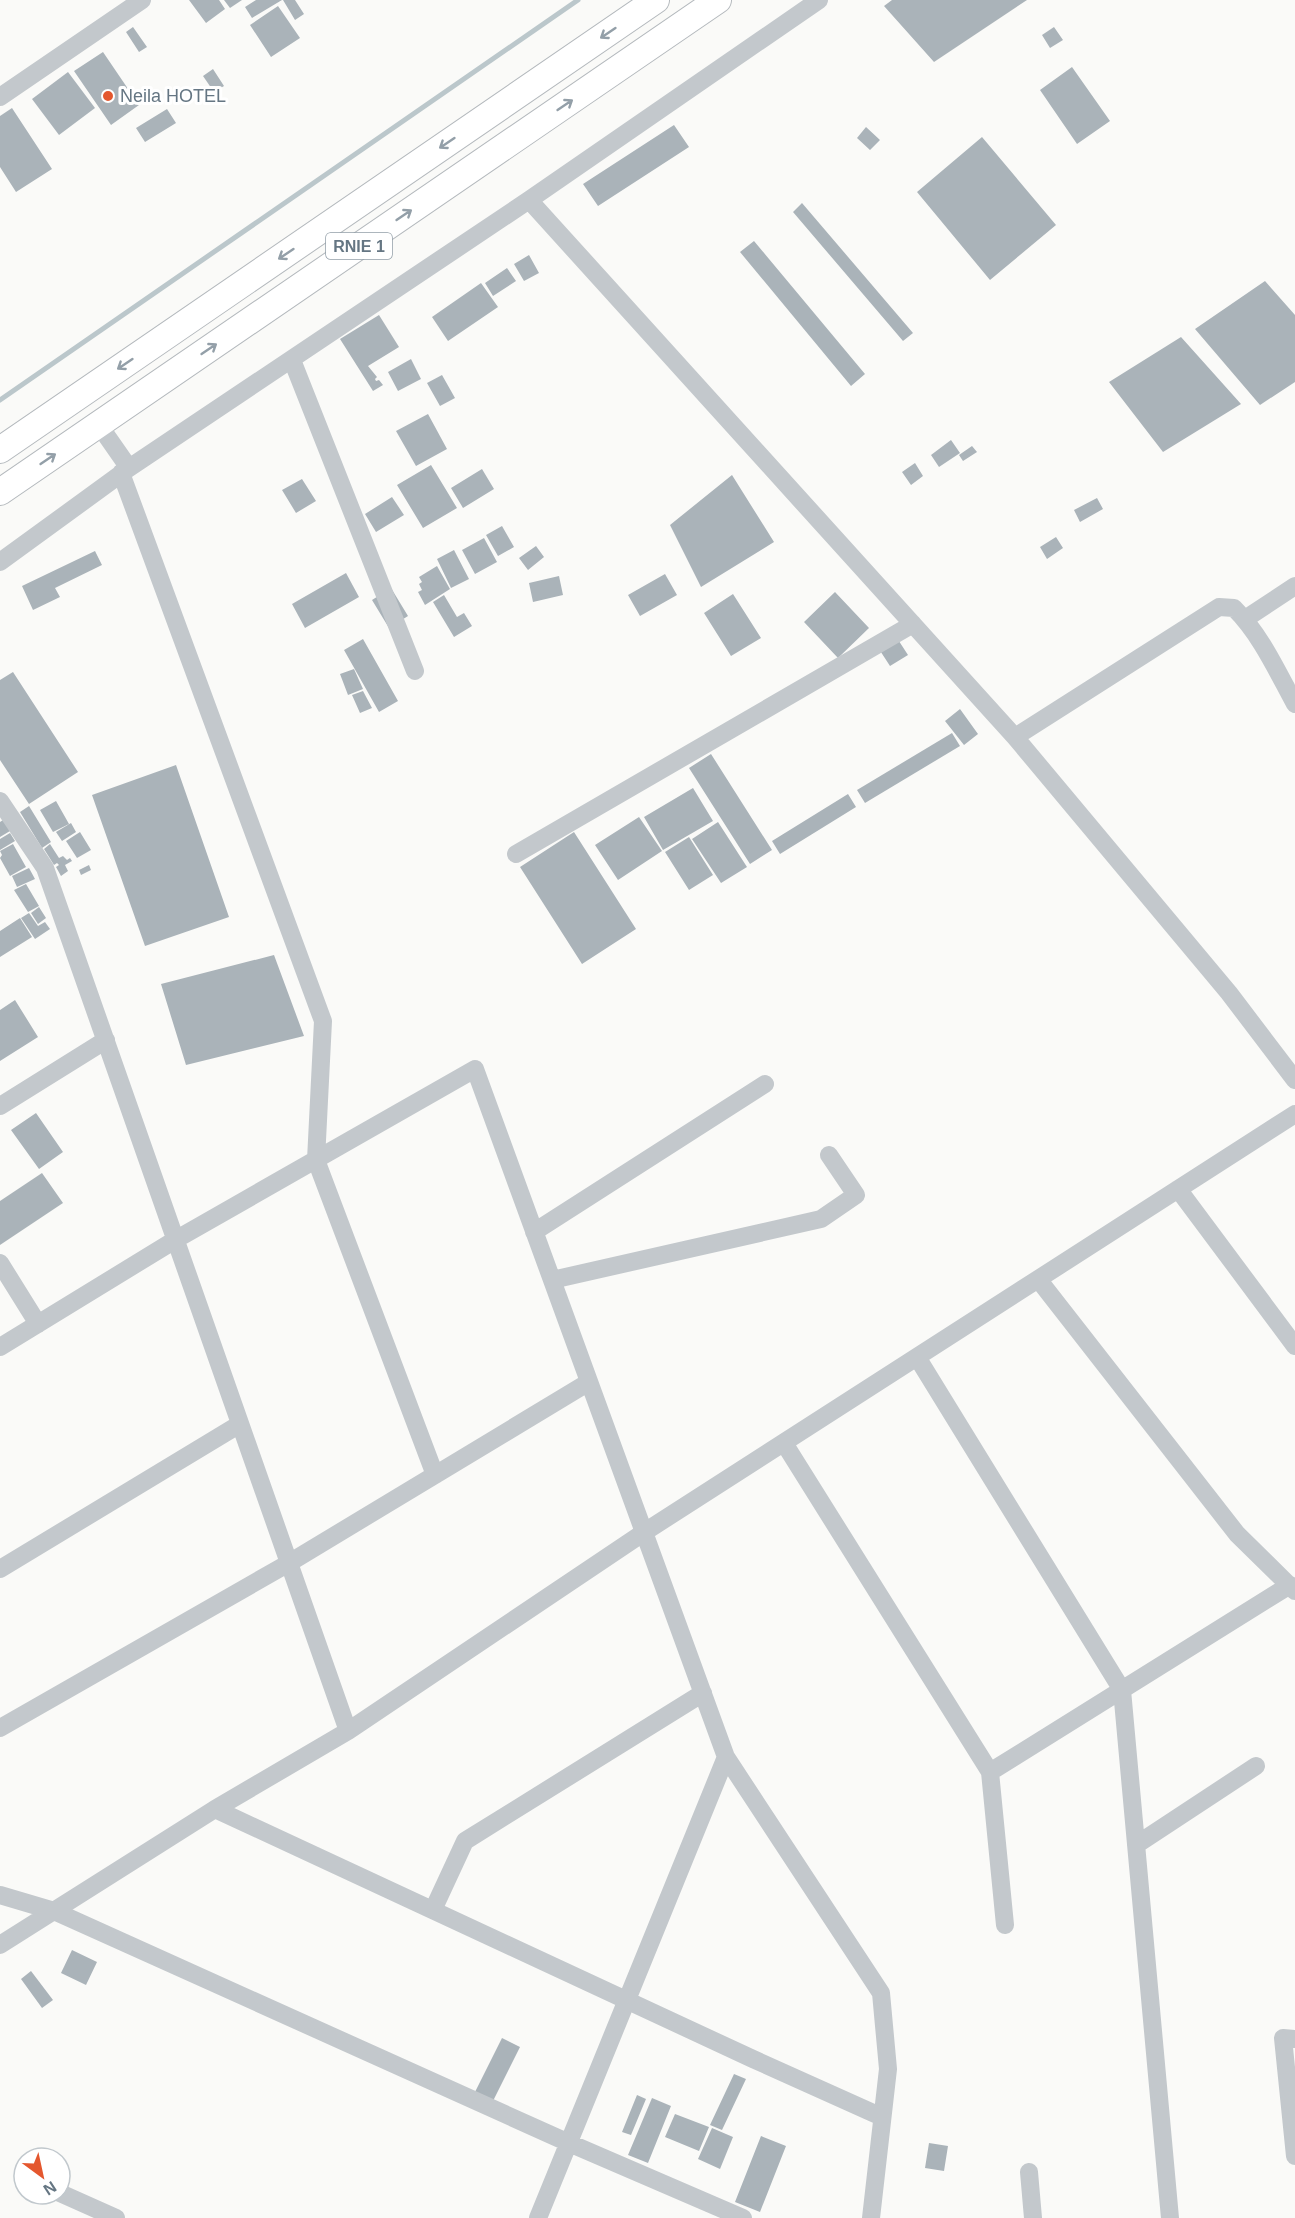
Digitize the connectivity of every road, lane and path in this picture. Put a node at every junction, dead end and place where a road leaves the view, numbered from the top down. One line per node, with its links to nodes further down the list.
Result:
1 (142, 0): 5 (street)
2 (656, 0): 9 (highway, RNIE 1, one-way to 9)
3 (718, 0): 8 (highway, RNIE 1, one-way to 3)
4 (819, 0): 6 (street)
5 (0, 97)
6 (529, 200): 7 (street); 15 (street)
7 (292, 360): 10 (street); 16 (street)
8 (99, 425): 10 (street); 11 (highway, RNIE 1, one-way to 8)
9 (0, 450)
10 (125, 470): 12 (street); 27 (street)
11 (0, 492)
12 (0, 562)
13 (1295, 586): 14 (street)
14 (1245, 619): 17 (street); 18 (street)
15 (913, 624): 18 (street); 20 (street)
16 (415, 671)
17 (1295, 704)
18 (1015, 737): 22 (street)
19 (0, 801): 21 (street)
20 (516, 854)
21 (106, 1040): 24 (street); 30 (street)
22 (1295, 1080)
23 (765, 1084): 29 (street)
24 (0, 1106)
25 (1295, 1114): 28 (street)
26 (829, 1155): 33 (street)
27 (316, 1160): 29 (street); 30 (street); 41 (street)
28 (1178, 1189): 32 (street); 35 (street)
29 (534, 1232): 33 (street)
30 (176, 1240): 34 (street); 39 (street)
31 (0, 1263): 34 (street)
32 (1038, 1279): 37 (street); 45 (street)
33 (552, 1280): 38 (street)
34 (38, 1324): 36 (street)
35 (1295, 1346)
36 (0, 1347)
37 (917, 1357): 40 (street); 46 (street)
38 (589, 1382): 41 (street); 42 (street)
39 (240, 1424): 43 (street); 44 (street)
40 (784, 1443): 42 (street); 52 (street)
41 (435, 1475): 43 (street)
42 (643, 1533): 47 (street); 49 (street)
43 (289, 1563): 48 (street); 49 (street)
44 (0, 1569)
45 (1292, 1588): 46 (street)
46 (1122, 1690): 52 (street); 54 (street)
47 (703, 1693): 50 (street); 56 (street)
48 (0, 1728)
49 (348, 1731): 53 (street)
50 (726, 1757): 60 (street); 62 (street)
51 (1256, 1766): 54 (street)
52 (990, 1772): 58 (street)
53 (215, 1809): 56 (street); 57 (street)
54 (1136, 1845): 72 (street)
55 (0, 1895): 57 (street)
56 (433, 1910): 60 (street)
57 (54, 1911): 59 (street); 63 (street)
58 (1005, 1925)
59 (0, 1945)
60 (627, 2001): 62 (street); 63 (street)
61 (1295, 2039): 64 (street)
62 (882, 2117): 70 (street)
63 (568, 2143): 68 (street); 69 (street)
64 (1295, 2156)
65 (1029, 2172): 71 (street)
66 (72, 2198): 67 (street)
67 (116, 2218)
68 (538, 2218)
69 (743, 2218)
70 (871, 2218)
71 (1033, 2218)
72 (1170, 2218)

